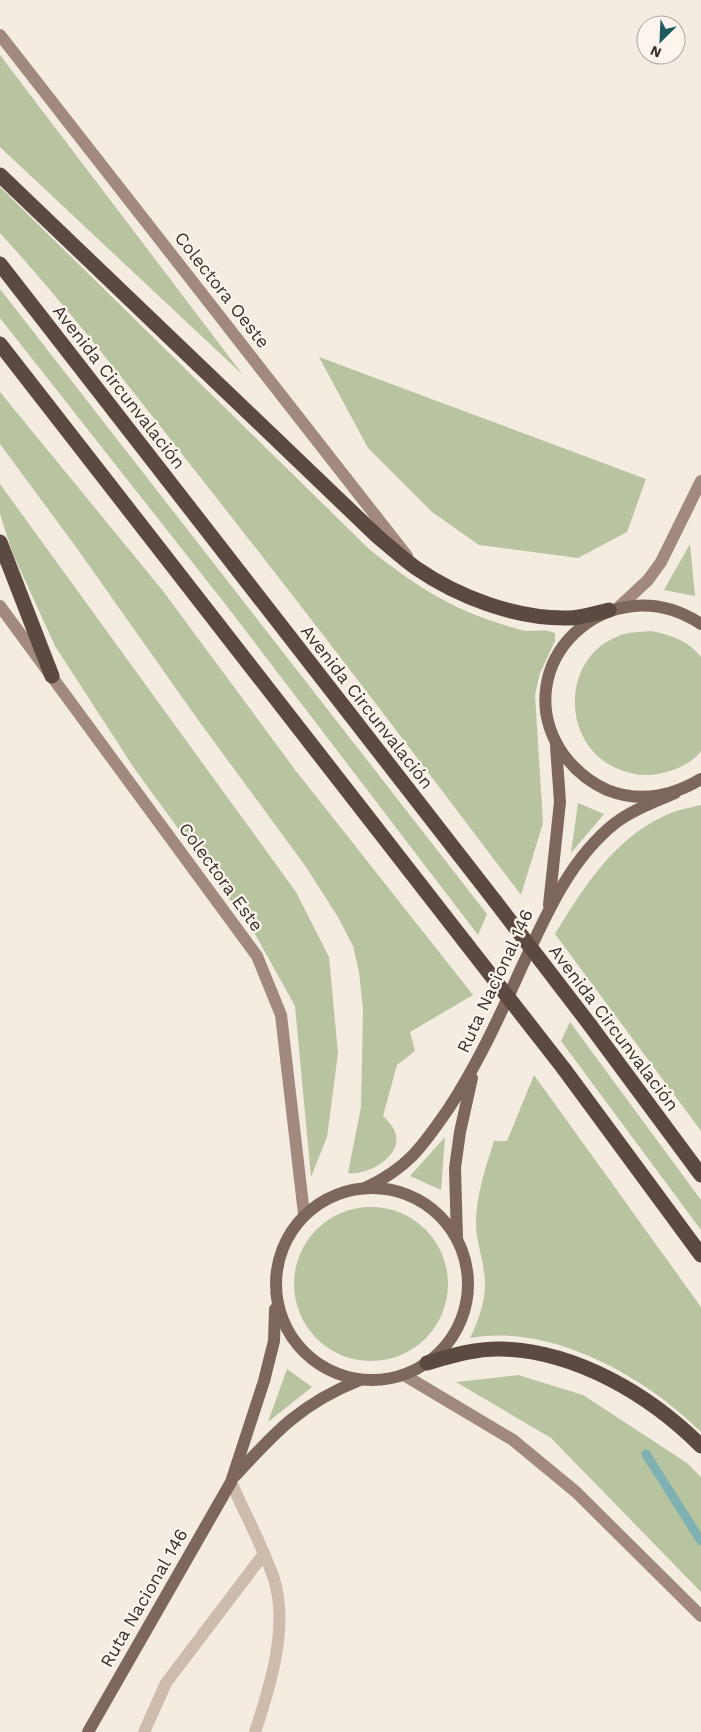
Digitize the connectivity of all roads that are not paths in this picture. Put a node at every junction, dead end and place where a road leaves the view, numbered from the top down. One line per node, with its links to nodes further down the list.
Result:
1 (0, 34): 7 (street, Colectora Oeste)
2 (0, 175): 7 (highway)
3 (0, 264): 17 (highway, Avenida Circunvalación, bridge)
4 (0, 344): 21 (highway, bridge)
5 (701, 481): 9 (street)
6 (0, 542): 11 (highway)
7 (416, 568): 9 (highway)
8 (0, 606): 11 (street, Colectora Este)
9 (614, 609): 10 (main road, Ruta Nacional 146); 12 (main road, Ruta Nacional 146)
10 (701, 624)
11 (52, 676): 19 (street, Colectora Este)
12 (556, 743): 14 (main road, Ruta Nacional 146); 15 (main road, Ruta Nacional 146)
13 (701, 780): 14 (main road, Ruta Nacional 146)
14 (675, 793): 15 (main road, Ruta Nacional 146)
15 (548, 907): 16 (main road, Ruta Nacional 146)
16 (473, 1070): 18 (main road, Ruta Nacional 146); 20 (main road, Ruta Nacional 146)
17 (701, 1175)
18 (366, 1188): 19 (main road, Ruta Nacional 146); 20 (main road, Ruta Nacional 146)
19 (304, 1214): 22 (main road, Ruta Nacional 146)
20 (457, 1239): 23 (main road, Ruta Nacional 146)
21 (701, 1255)
22 (276, 1297): 25 (main road, Ruta Nacional 146); 27 (main road, Ruta Nacional 146)
23 (427, 1363): 24 (main road, Ruta Nacional 146); 26 (highway)
24 (404, 1375): 25 (main road, Ruta Nacional 146); 29 (street)
25 (362, 1380): 27 (main road, Ruta Nacional 146)
26 (701, 1446)
27 (230, 1482): 28 (street); 30 (main road, Ruta Nacional 146)
28 (263, 1555): 31 (street); 32 (street)
29 (701, 1616)
30 (88, 1732)
31 (144, 1732)
32 (256, 1732)

